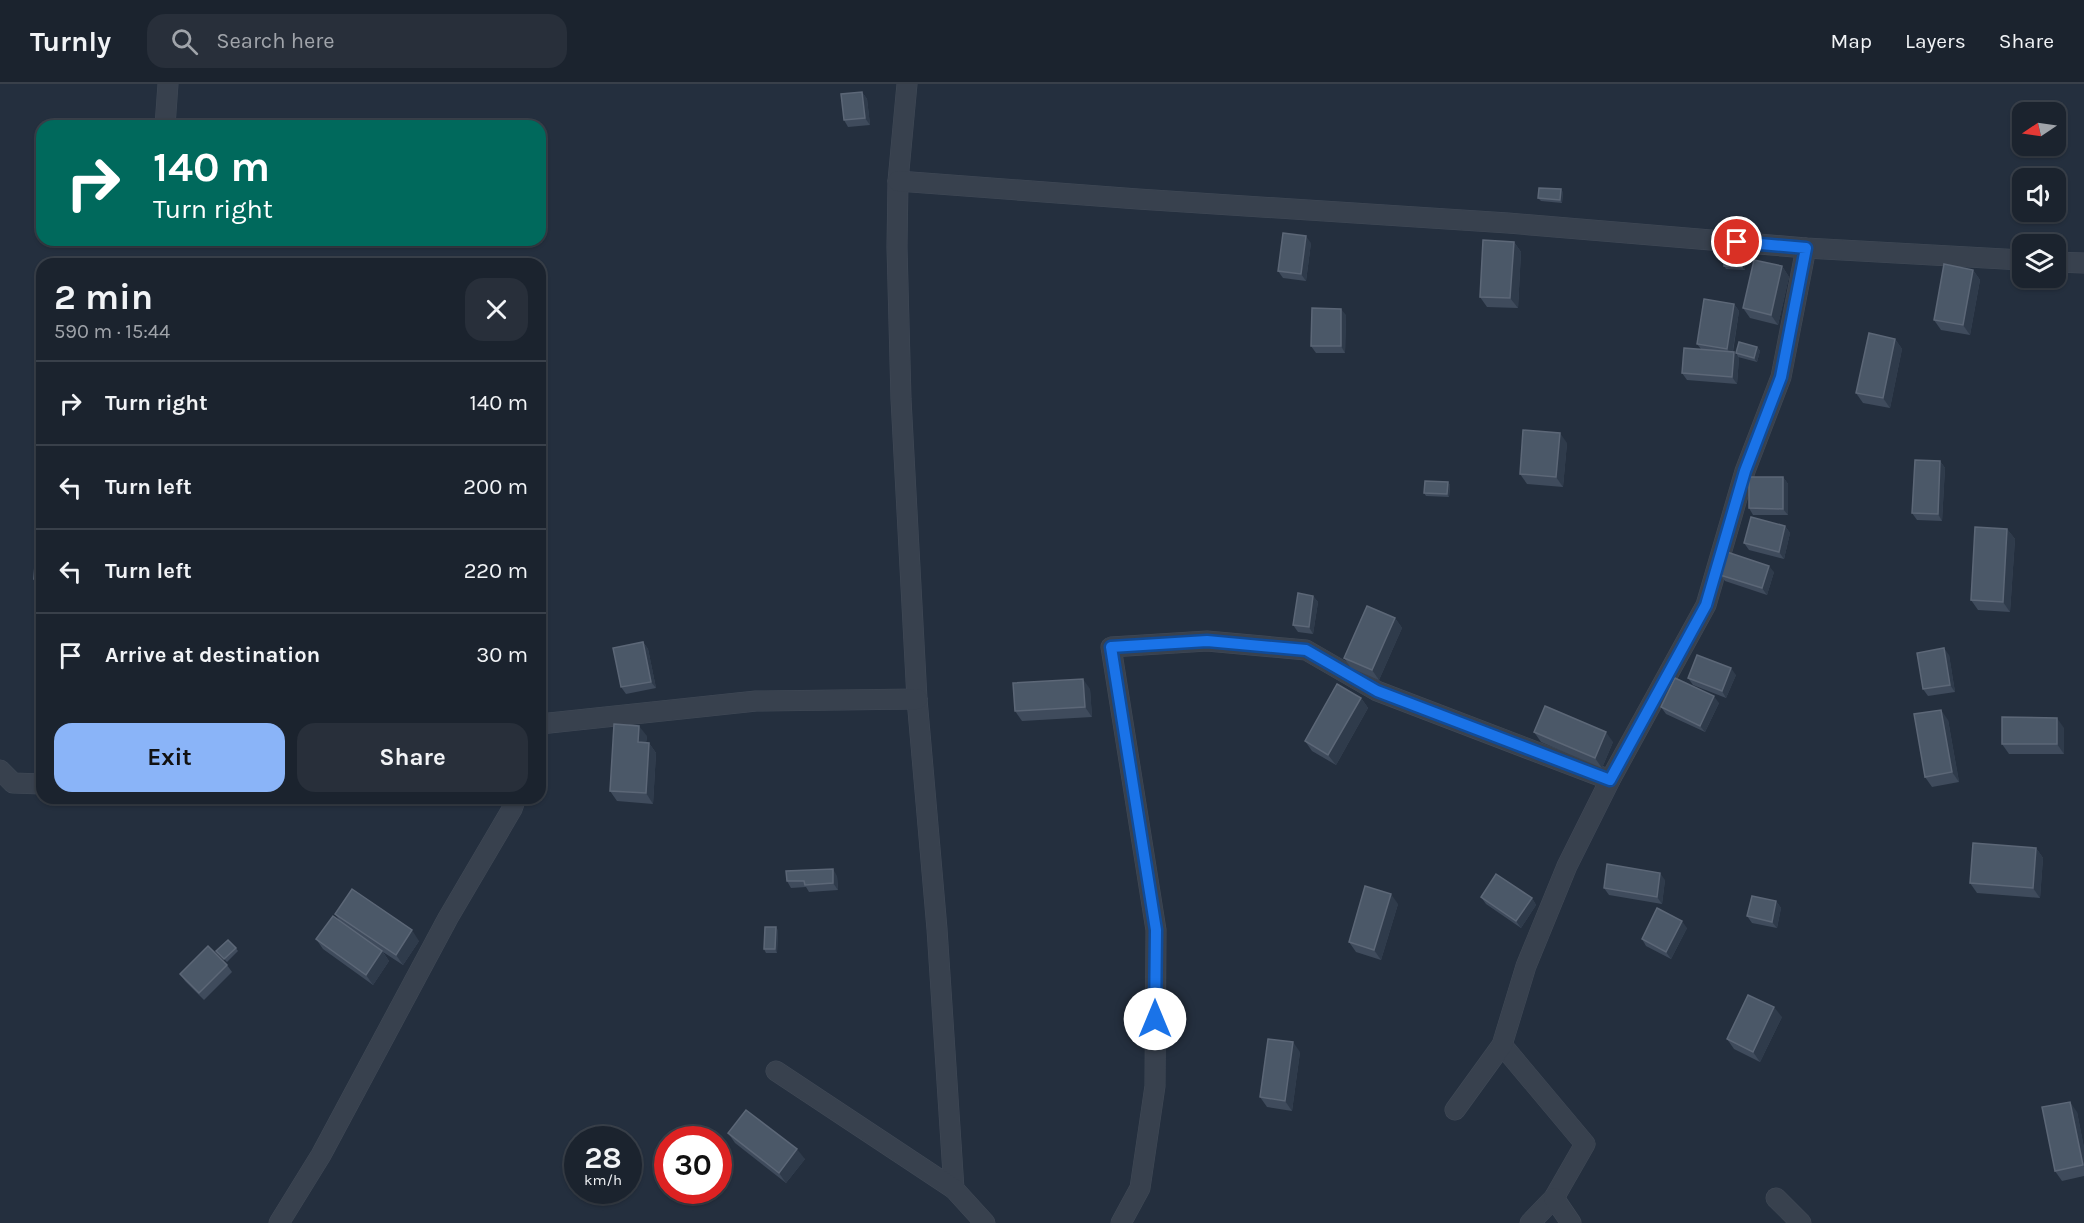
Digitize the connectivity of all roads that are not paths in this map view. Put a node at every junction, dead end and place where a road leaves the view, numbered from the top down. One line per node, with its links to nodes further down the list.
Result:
1 (168, 84): 3 (street)
2 (907, 84): 4 (street)
3 (165, 120)
4 (898, 181): 5 (street); 9 (street)
5 (1806, 248): 6 (street); 12 (street)
6 (2012, 259)
7 (2066, 262): 8 (street)
8 (2084, 263)
9 (917, 699): 10 (street); 18 (street)
10 (546, 724)
11 (0, 770): 13 (street)
12 (1610, 780): 15 (street); 23 (street)
13 (36, 784)
14 (514, 804): 21 (street)
15 (1502, 1045): 17 (street); 19 (street)
16 (776, 1071): 18 (street)
17 (1455, 1110)
18 (954, 1189): 22 (street)
19 (1554, 1198): 24 (street); 25 (street)
20 (1776, 1198): 26 (street)
21 (279, 1223)
22 (985, 1223)
23 (1120, 1223)
24 (1530, 1223)
25 (1571, 1223)
26 (1801, 1223)

